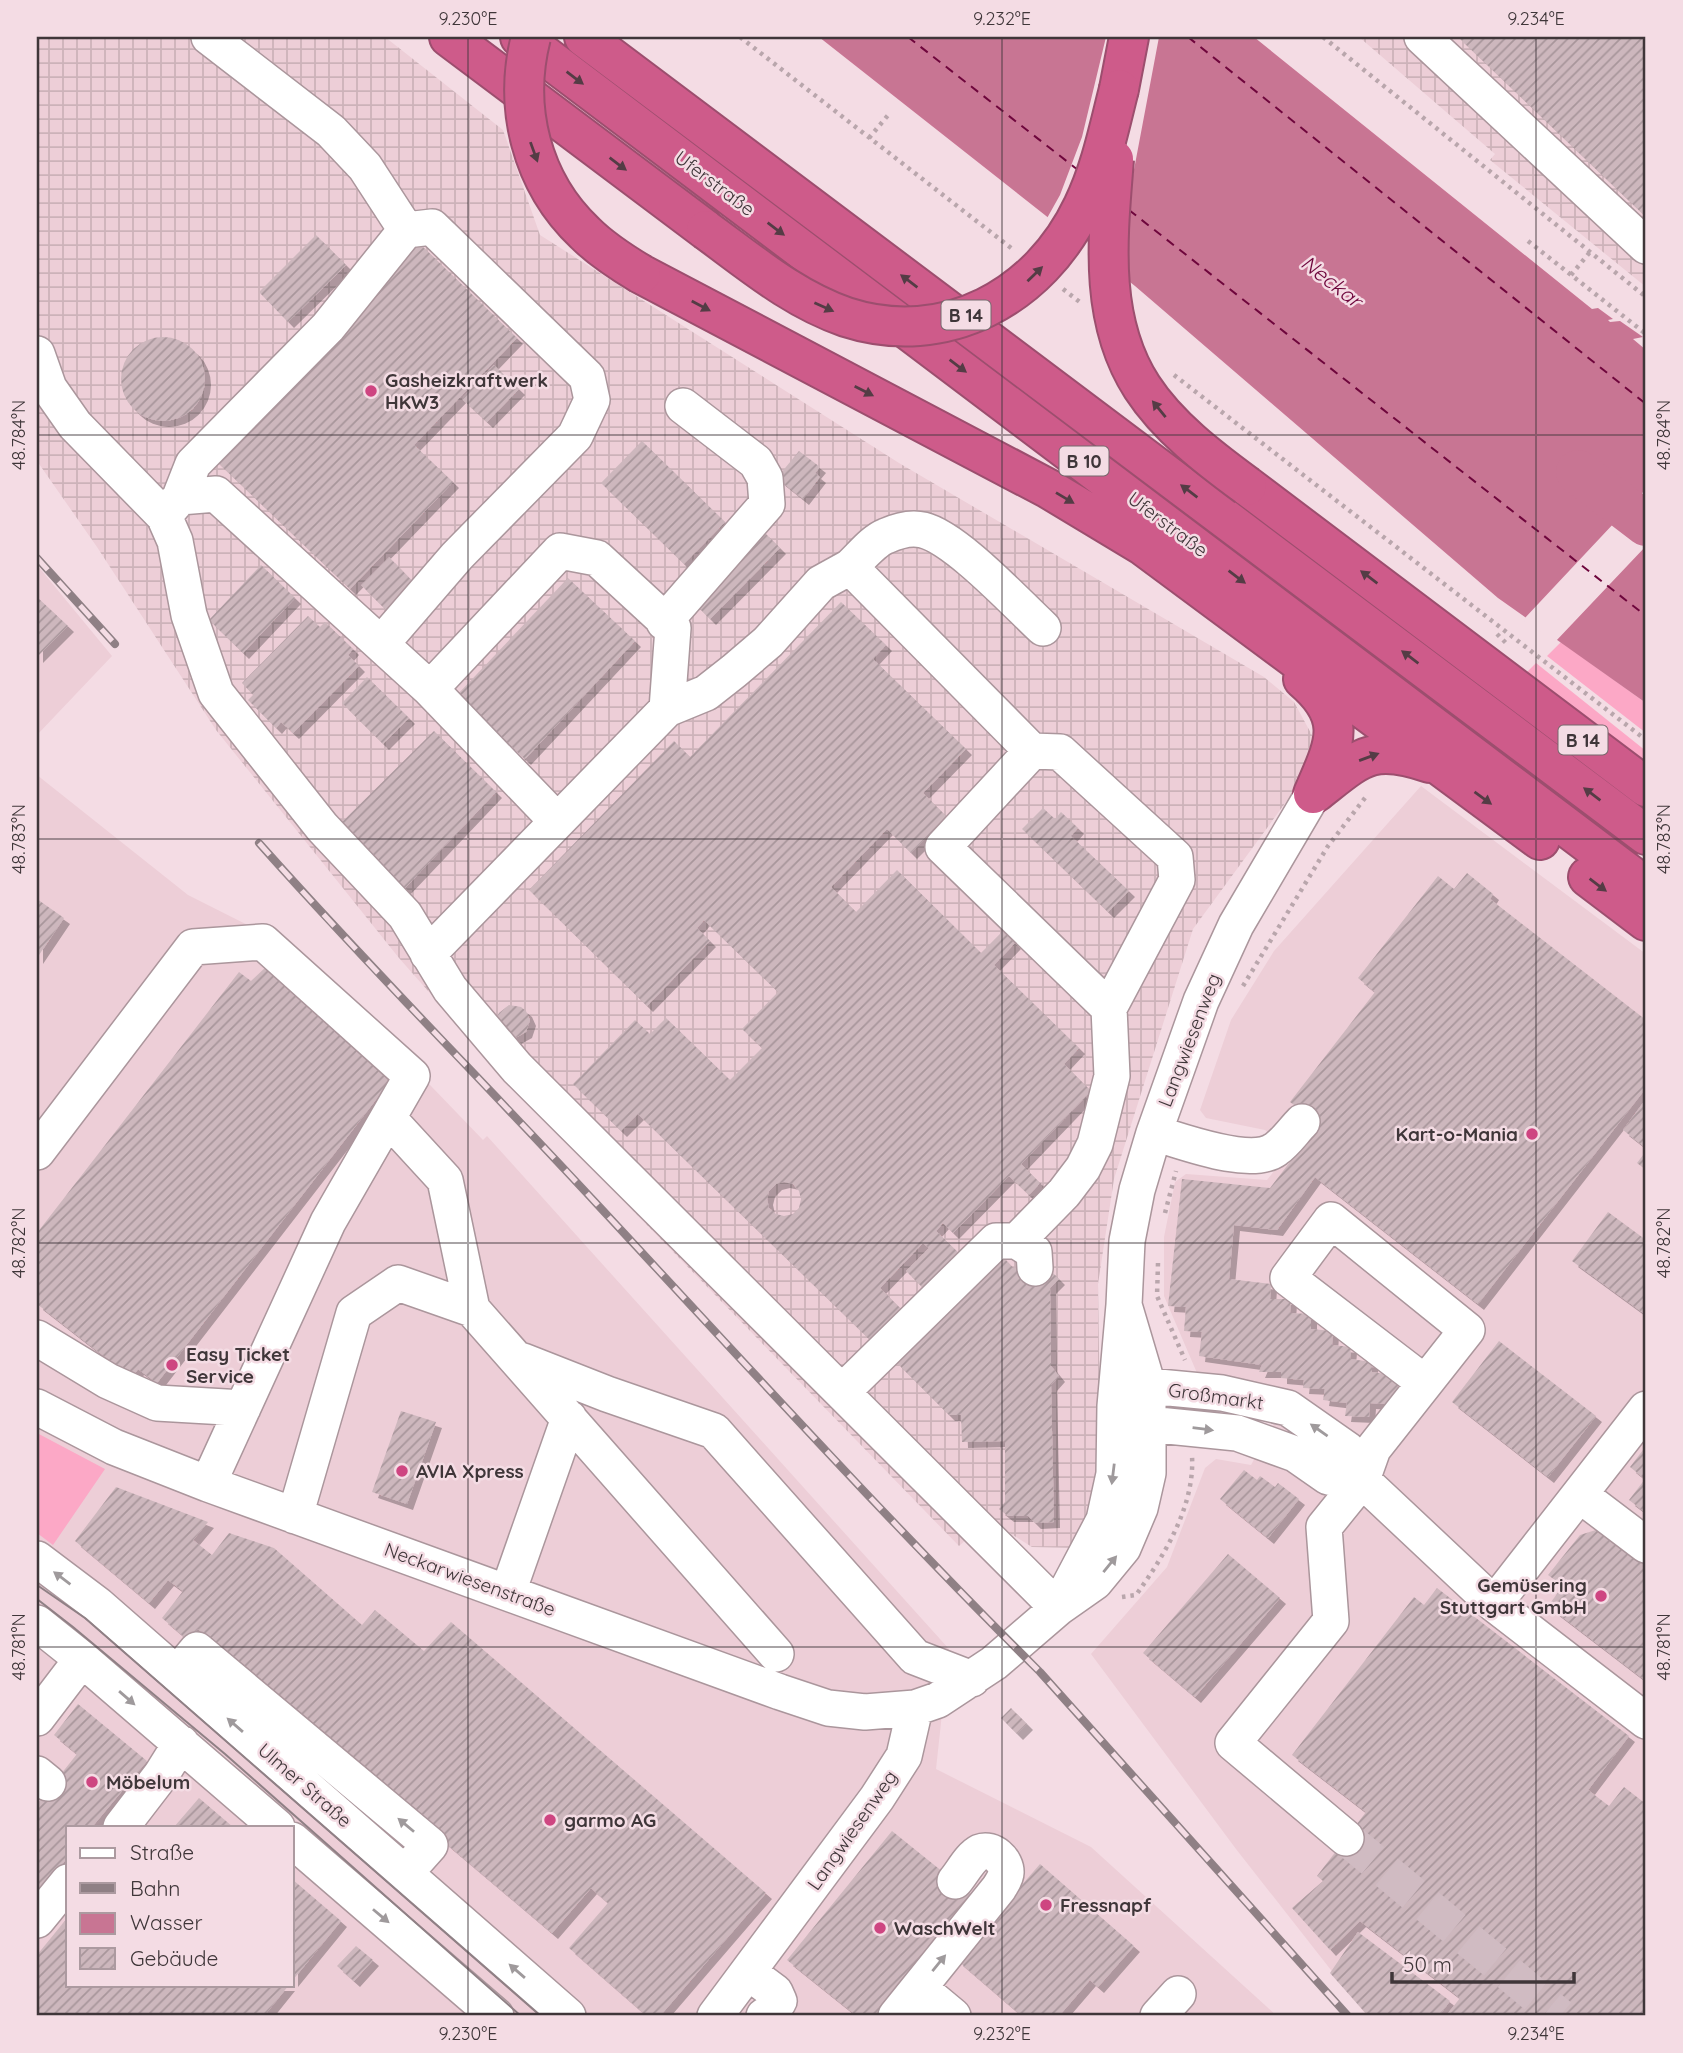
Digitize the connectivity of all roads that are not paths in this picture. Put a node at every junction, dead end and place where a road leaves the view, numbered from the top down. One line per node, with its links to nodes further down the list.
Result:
1 (209, 37): 9 (street)
2 (449, 37): 8 (highway, B 14, one-way to 8, bridge)
3 (520, 37): 28 (highway, Uferstraße / B 10, one-way to 28)
4 (531, 37): 18 (highway, one-way to 18, bridge)
5 (584, 37): 27 (highway, Uferstraße / B 10, one-way to 5)
6 (1129, 37): 8 (highway, B 14)
7 (1422, 37): 10 (street)
8 (1119, 89): 24 (highway, B 14, one-way to 8, bridge)
9 (406, 230): 14 (street); 19 (street)
10 (1646, 246)
11 (37, 354): 12 (street)
12 (43, 386): 14 (street)
13 (683, 406): 16 (street)
14 (172, 506): 19 (street); 30 (street)
15 (850, 567): 17 (street); 21 (street); 22 (street)
16 (664, 622): 20 (street); 21 (street)
17 (1042, 628)
18 (1262, 632): 23 (highway); 25 (highway)
19 (381, 644): 20 (street)
20 (430, 688): 26 (street)
21 (667, 709): 26 (street)
22 (1032, 751): 31 (street); 31 (street)
23 (1442, 767): 25 (highway, one-way to 23); 29 (highway, one-way to 29)
24 (1646, 787)
25 (1313, 794): 34 (street, Langwiesenweg)
26 (557, 821): 30 (street)
27 (1646, 835)
28 (1646, 887)
29 (1646, 921)
30 (428, 954): 42 (street)
31 (1109, 1008): 42 (street)
32 (388, 1118): 35 (street); 37 (street); 45 (street)
33 (1302, 1122): 34 (street)
34 (1154, 1133): 36 (street, Langwiesenweg)
35 (37, 1152)
36 (1125, 1305): 41 (street, Langwiesenweg); 43 (street, Langwiesenweg)
37 (472, 1309): 39 (street); 52 (street)
38 (37, 1338): 45 (street)
39 (515, 1357): 47 (street); 61 (street)
40 (1425, 1383): 40 (street); 49 (street)
41 (1149, 1387): 43 (street, Großmarkt); 48 (street, Langwiesenweg); 49 (street, Großmarkt, one-way to 41)
42 (842, 1392): 57 (street)
43 (1115, 1406): 48 (street, Großmarkt); 57 (street, Langwiesenweg, one-way to 57)
44 (37, 1407): 50 (street, Neckarwiesenstraße)
45 (243, 1408): 50 (street)
46 (1646, 1409): 51 (street)
47 (569, 1418): 55 (street); 59 (street)
48 (1148, 1424): 49 (street, Großmarkt, one-way to 49); 57 (street, Langwiesenweg, one-way to 48)
49 (1362, 1480): 56 (street); 68 (street)
50 (208, 1484): 52 (street, Neckarwiesenstraße)
51 (1580, 1495): 53 (street); 56 (street)
52 (295, 1516): 55 (street, Neckarwiesenstraße)
53 (1646, 1545)
54 (37, 1559): 76 (street, Ulmer Straße, one-way to 54)
55 (508, 1592): 62 (street, Neckarwiesenstraße)
56 (1494, 1604): 64 (street)
57 (1058, 1608): 61 (street, Langwiesenweg)
58 (37, 1623): 60 (street)
59 (776, 1654)
60 (82, 1659): 63 (street); 65 (street, one-way to 65)
61 (972, 1679): 62 (street, Langwiesenweg)
62 (915, 1708): 73 (street, Langwiesenweg)
63 (37, 1718)
64 (1646, 1721)
65 (181, 1743): 66 (street); 67 (street)
66 (122, 1826)
67 (276, 1826)
68 (1346, 1838)
69 (294, 1842): 75 (street, one-way to 75)
70 (955, 1881): 79 (street, one-way to 70)
71 (66, 1884): 72 (street)
72 (37, 1920)
73 (752, 1967): 74 (street); 77 (street, Langwiesenweg); 78 (street)
74 (806, 1999)
75 (496, 2016)
76 (568, 2016)
77 (715, 2016)
78 (764, 2016)
79 (896, 2016)

